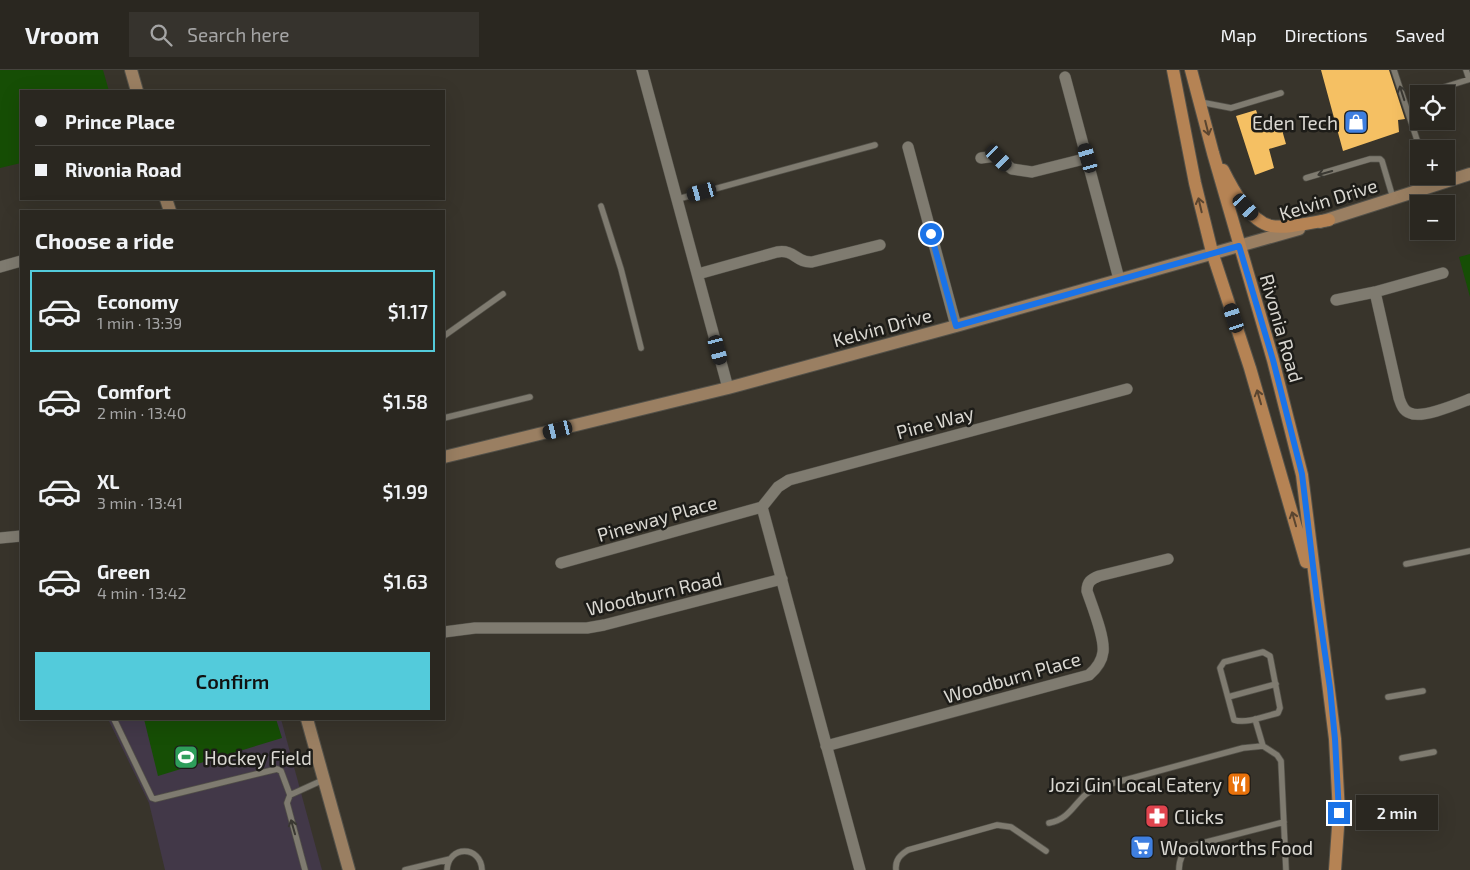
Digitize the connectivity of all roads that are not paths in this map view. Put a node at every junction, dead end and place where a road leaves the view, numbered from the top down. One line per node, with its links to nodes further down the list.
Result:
1 (131, 70): 10 (main road)
2 (642, 70): 24 (street)
3 (1173, 70): 29 (main road, Rivonia Road, one-way to 3)
4 (1191, 70): 12 (main road, Rivonia Road)
5 (1394, 70): 13 (lane, one-way to 5)
6 (1466, 70): 8 (lane)
7 (1066, 78): 18 (street)
8 (1469, 79): 9 (lane)
9 (1450, 85)
10 (137, 90)
11 (1281, 93): 12 (lane)
12 (1200, 102): 16 (main road, Rivonia Road, one-way to 16)
13 (1417, 140)
14 (875, 145): 24 (lane)
15 (908, 147): 38 (street)
16 (1213, 153): 26 (main road); 28 (main road, Rivonia Road)
17 (981, 158): 18 (street)
18 (1088, 158): 34 (street)
19 (1470, 174): 20 (main road, Kelvin Drive)
20 (1455, 177)
21 (1306, 178): 23 (lane, one-way to 21)
22 (1422, 185): 23 (main road, Kelvin Drive)
23 (1393, 198): 26 (main road, Kelvin Drive)
24 (678, 199): 33 (street)
25 (601, 206): 40 (lane)
26 (1329, 220): 28 (main road, Kelvin Drive)
27 (880, 245): 33 (street)
28 (1239, 246): 29 (main road, Kelvin Drive); 55 (main road, Rivonia Road)
29 (1212, 252): 34 (main road, Kelvin Drive); 55 (main road, Rivonia Road, one-way to 29)
30 (20, 261): 31 (street)
31 (0, 267)
32 (1443, 272): 35 (street)
33 (698, 274): 41 (street)
34 (1120, 279): 38 (main road, Kelvin Drive)
35 (1375, 292): 37 (street); 44 (street)
36 (503, 294): 39 (lane)
37 (1336, 300)
38 (956, 326): 41 (main road, Kelvin Drive)
39 (445, 335)
40 (641, 348)
41 (728, 388): 46 (main road, Kelvin Drive)
42 (1127, 389): 47 (street, Pine Way)
43 (530, 397): 45 (lane)
44 (1470, 399)
45 (445, 418)
46 (445, 457)
47 (762, 507): 52 (street, Pineway Place); 54 (street)
48 (20, 536): 49 (street)
49 (0, 538)
50 (1470, 551): 53 (lane)
51 (1168, 559): 64 (street, Woodburn Place)
52 (561, 563)
53 (1406, 564)
54 (782, 579): 56 (street, Woodburn Road); 64 (street)
55 (1317, 599): 83 (main road, Rivonia Road)
56 (445, 632)
57 (1276, 684): 59 (lane); 59 (lane); 61 (lane)
58 (1423, 691): 60 (lane)
59 (1228, 697): 61 (lane)
60 (1388, 697)
61 (1255, 719): 65 (lane)
62 (114, 720): 69 (lane)
63 (307, 720): 68 (main road)
64 (826, 746): 79 (street)
65 (1263, 746): 70 (lane); 71 (lane)
66 (1434, 752): 67 (lane)
67 (1402, 758)
68 (324, 780): 69 (lane); 75 (main road)
69 (290, 795): 74 (lane, one-way to 69)
70 (1284, 822): 81 (lane); 82 (lane)
71 (1049, 823)
72 (1046, 851): 80 (lane)
73 (450, 859): 76 (lane); 77 (lane); 78 (lane)
74 (305, 870)
75 (348, 870)
76 (405, 870)
77 (447, 870)
78 (482, 870)
79 (860, 870)
80 (896, 870)
81 (1179, 870)
82 (1286, 870)
83 (1335, 870)

